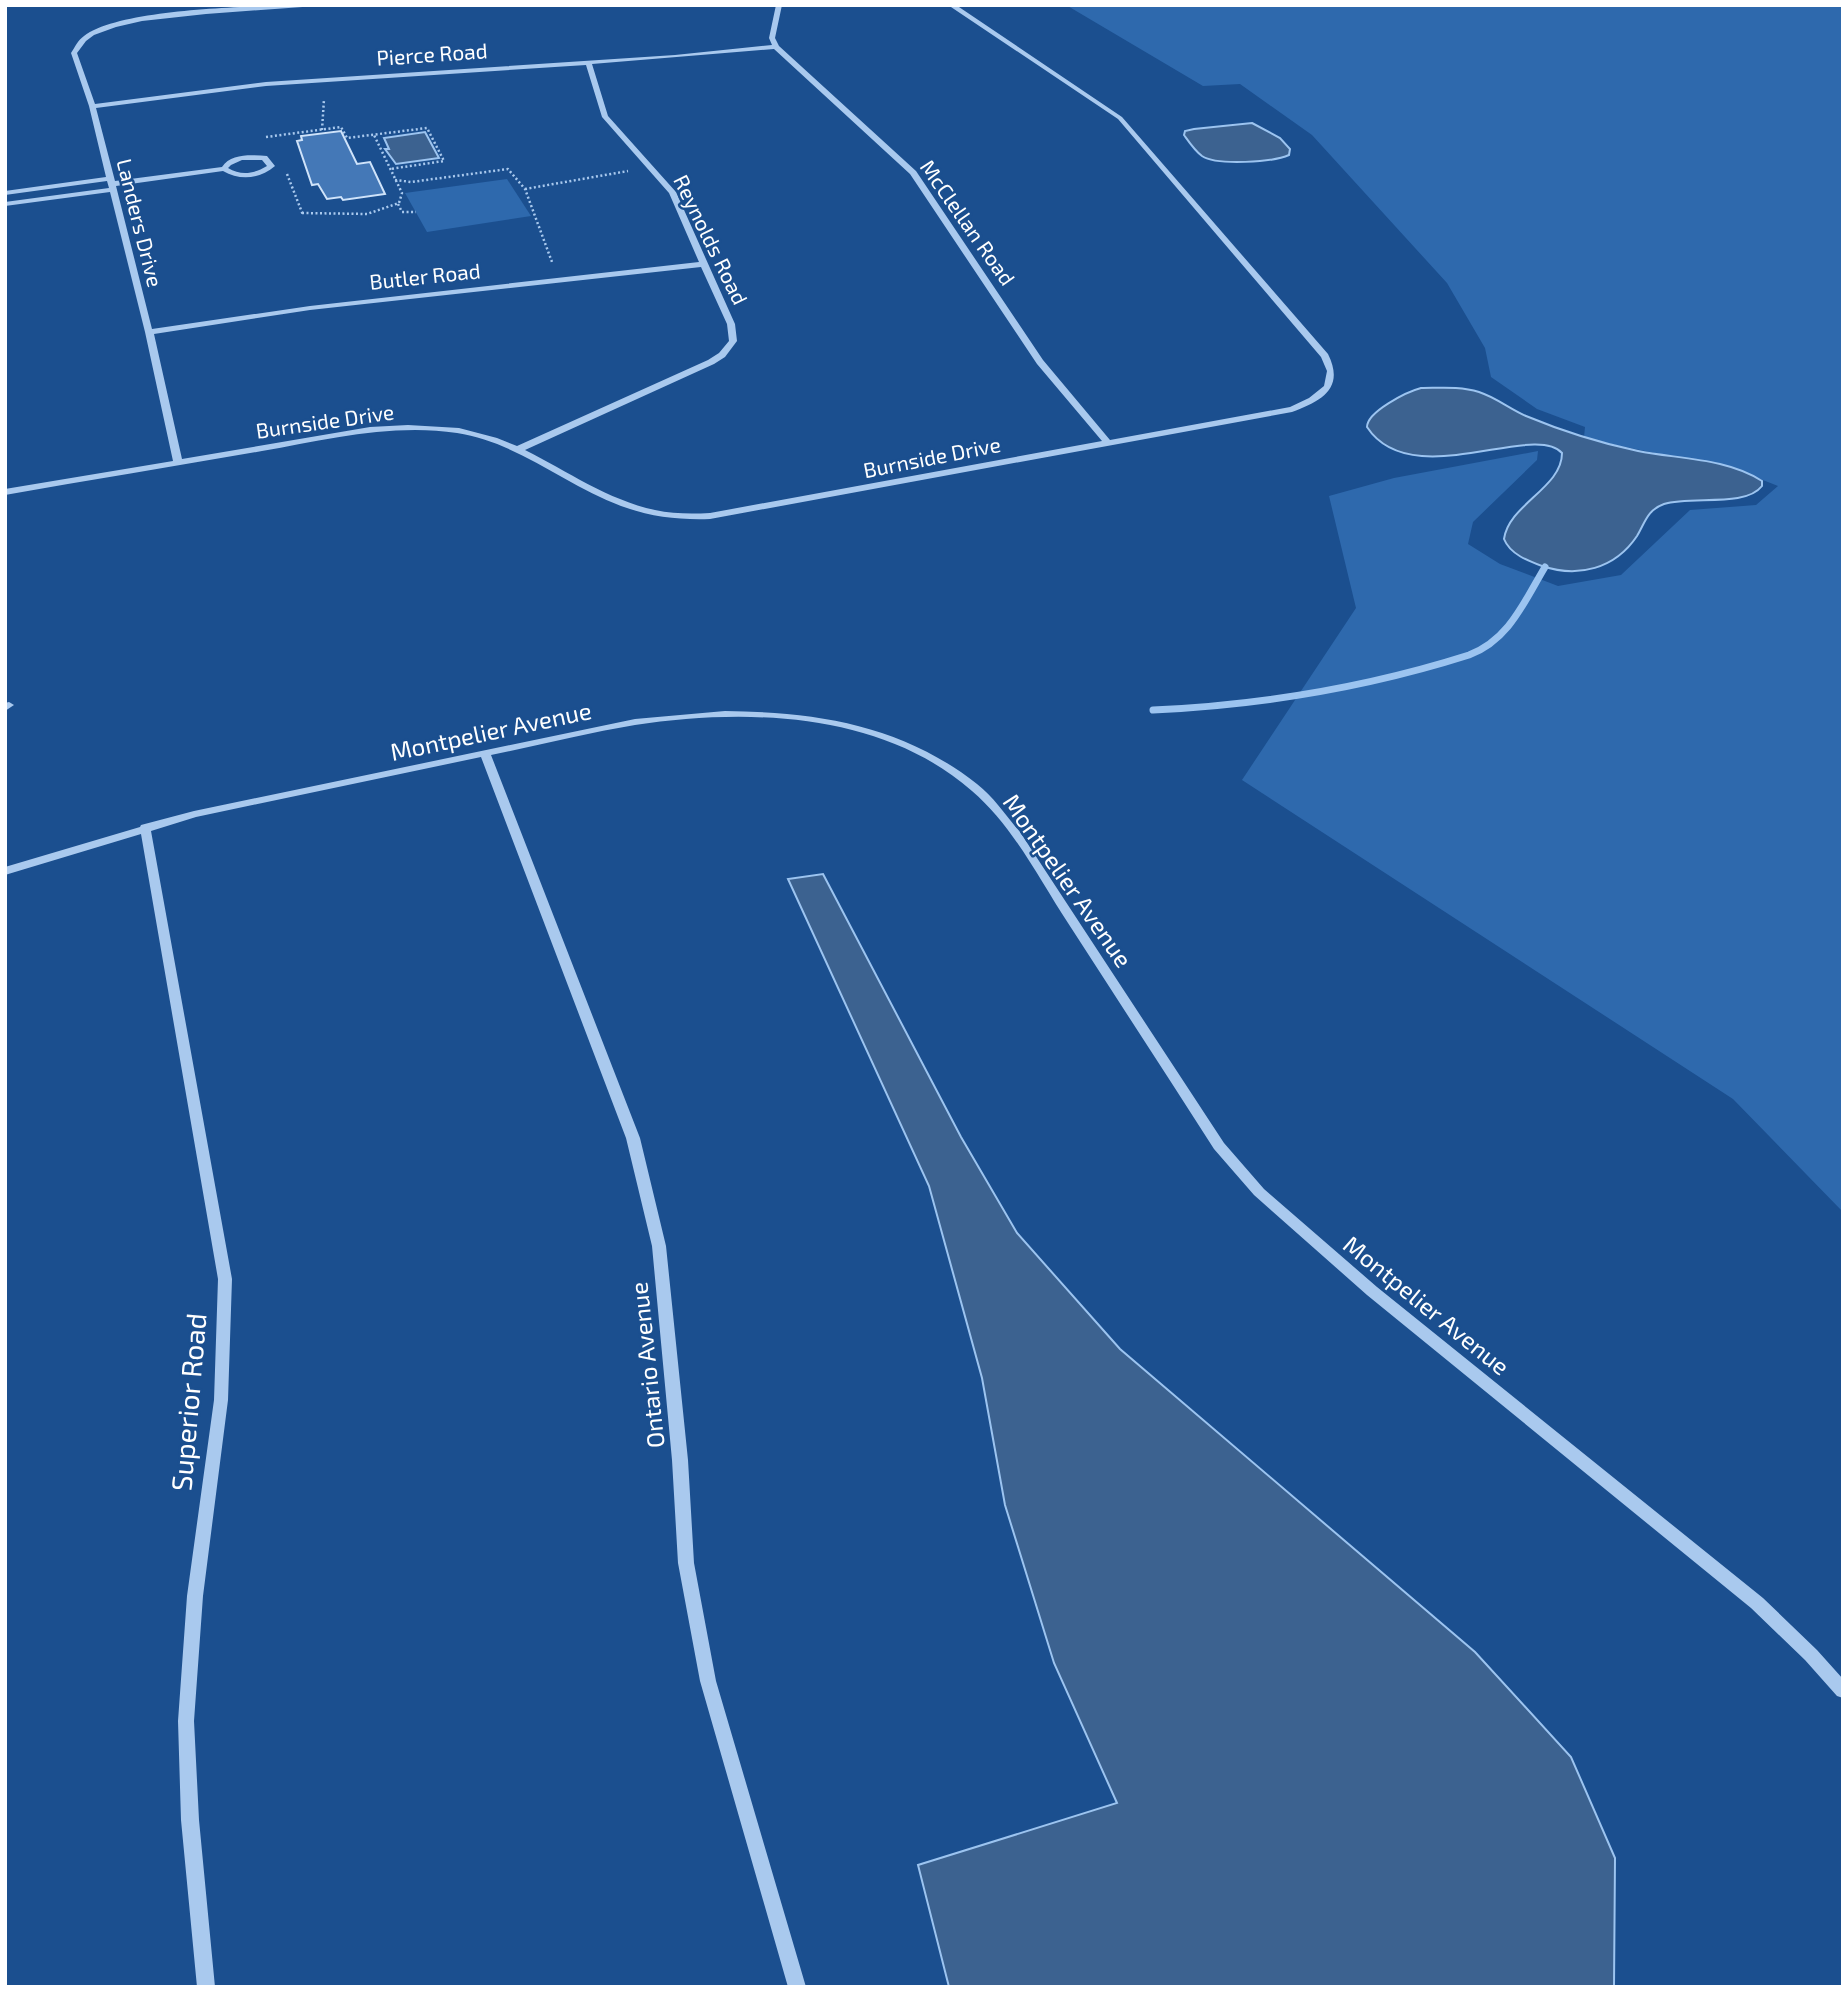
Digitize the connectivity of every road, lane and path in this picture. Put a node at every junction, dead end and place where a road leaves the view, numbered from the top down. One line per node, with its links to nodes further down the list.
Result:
1 (327, 5): 7 (street, Landers Drive)
2 (779, 5): 4 (street)
3 (951, 5): 27 (street, Burnside Drive)
4 (776, 47): 5 (street, Pierce Road); 27 (street, McClellan Road)
5 (588, 62): 6 (street, Pierce Road); 12 (street, Reynolds Road)
6 (325, 80): 7 (street, Pierce Road); 8 (path)
7 (92, 106): 17 (street, Landers Drive)
8 (322, 130): 9 (path); 10 (path)
9 (374, 135): 14 (path); 14 (path)
10 (249, 157): 13 (street); 13 (street)
11 (283, 164): 22 (path)
12 (651, 167): 19 (path); 24 (street, Reynolds Road)
13 (224, 169): 17 (street)
14 (390, 169): 15 (path)
15 (395, 180): 16 (path); 18 (path)
16 (411, 182): 18 (path); 19 (path)
17 (111, 185): 20 (street); 21 (street); 26 (street, Landers Drive)
18 (400, 189): 22 (path)
19 (525, 189): 25 (path)
20 (5, 193)
21 (5, 204)
22 (398, 204): 23 (path)
23 (416, 212)
24 (705, 264): 25 (street, Butler Road); 28 (street, Reynolds Road)
25 (558, 280): 26 (street, Butler Road)
26 (149, 332): 29 (street, Landers Drive)
27 (1107, 442): 28 (street, Burnside Drive)
28 (519, 449): 29 (street, Burnside Drive)
29 (178, 463): 30 (street, Burnside Drive)
30 (5, 492)
31 (485, 755): 32 (street, Montpelier Avenue); 34 (street, Montpelier Avenue); 36 (street, Ontario Avenue)
32 (145, 827): 33 (street, Montpelier Avenue); 35 (street, Superior Road)
33 (5, 871)
34 (1843, 1691)
35 (206, 1987)
36 (797, 1987)

